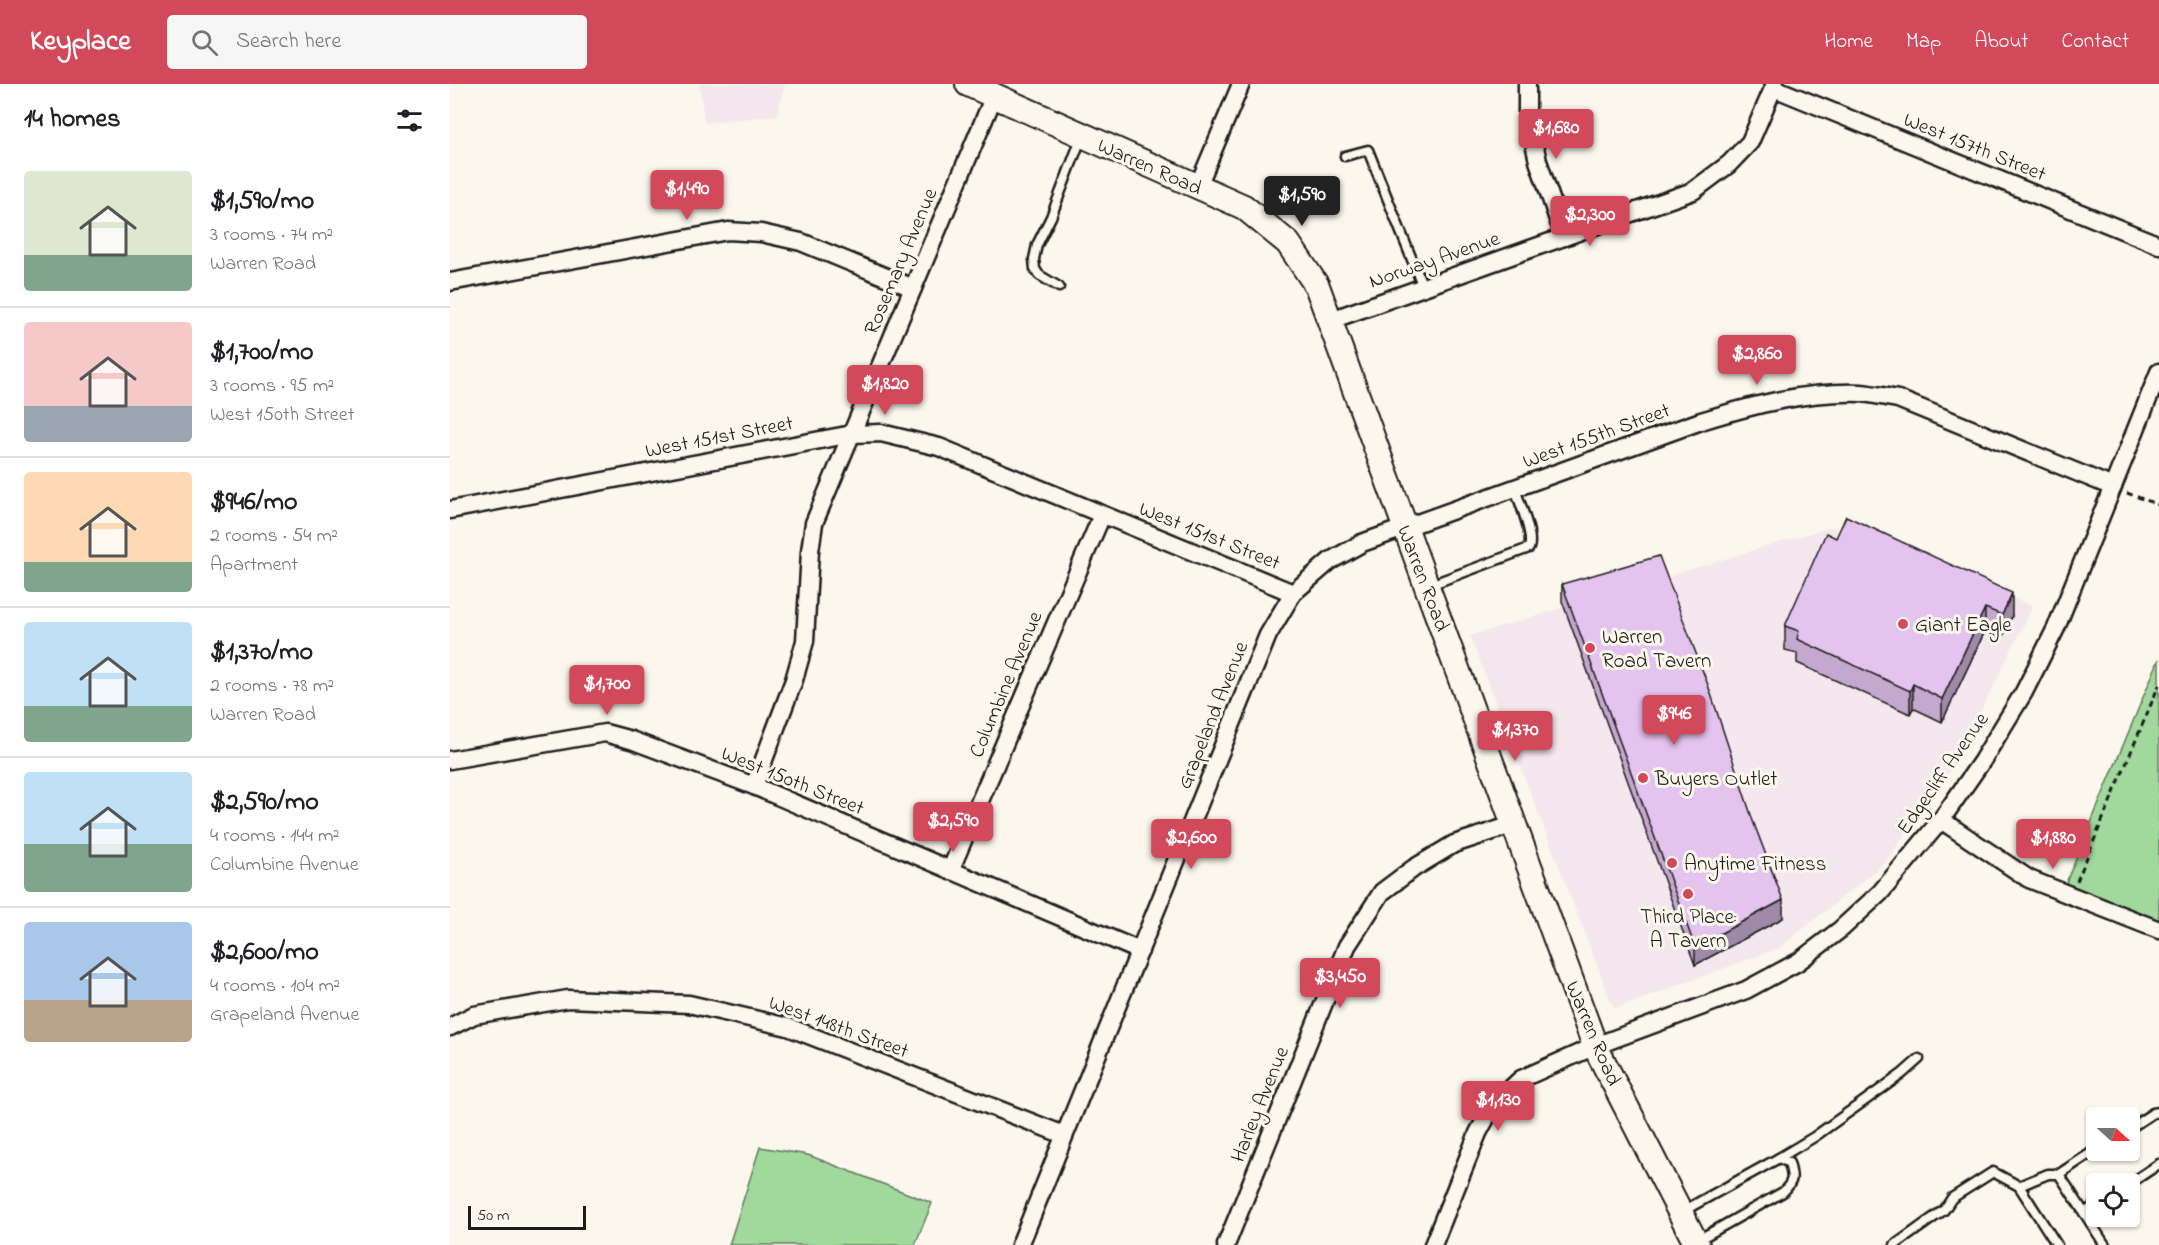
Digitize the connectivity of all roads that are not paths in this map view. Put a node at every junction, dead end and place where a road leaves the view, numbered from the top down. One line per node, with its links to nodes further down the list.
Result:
1 (968, 84): 5 (main road, Warren Road)
2 (1241, 84): 8 (street)
3 (1527, 84): 9 (street)
4 (1774, 86): 9 (street, Norway Avenue); 10 (street, West 157th Street)
5 (999, 96): 6 (main road, Warren Road); 14 (street, Rosemary Avenue)
6 (1082, 135): 8 (main road, Warren Road); 12 (lane)
7 (1345, 156): 13 (lane)
8 (1198, 186): 15 (main road, Warren Road)
9 (1564, 237): 13 (street, Norway Avenue)
10 (2159, 245)
11 (450, 282): 14 (street)
12 (1059, 287)
13 (1423, 287): 15 (street, Norway Avenue)
14 (913, 288): 17 (street, Rosemary Avenue)
15 (1331, 320): 22 (main road, Warren Road)
16 (2159, 372): 19 (street, Edgecliff Avenue)
17 (852, 434): 20 (street, West 151st Street); 21 (street, West 151st Street); 26 (street, Rosemary Avenue)
18 (1515, 488): 19 (street, West 155th Street); 22 (street, West 155th Street); 23 (lane)
19 (2119, 489): 27 (street, Edgecliff Avenue)
20 (450, 510)
21 (1102, 515): 24 (street, West 151st Street); 29 (street, Columbine Avenue)
22 (1405, 528): 23 (main road, Warren Road); 24 (street, Grapeland Avenue)
23 (1426, 586): 28 (main road, Warren Road)
24 (1293, 593): 31 (street, Grapeland Avenue)
25 (450, 760): 26 (street, West 150th Street)
26 (754, 786): 29 (street, West 150th Street)
27 (1941, 820): 30 (street); 33 (street, Edgecliff Avenue)
28 (1515, 824): 33 (main road, Warren Road); 48 (street, Harley Avenue)
29 (950, 871): 31 (street, West 150th Street)
30 (2159, 930)
31 (1140, 951): 37 (street, Grapeland Avenue)
32 (450, 1027): 37 (street, West 148th Street)
33 (1595, 1046): 44 (main road, Warren Road); 49 (street, Edgecliff Avenue)
34 (1919, 1059): 39 (lane)
35 (2159, 1112): 36 (lane)
36 (2140, 1121)
37 (1064, 1136): 47 (street, Grapeland Avenue)
38 (2086, 1156): 41 (lane)
39 (1779, 1158): 44 (lane); 46 (lane)
40 (2159, 1164): 42 (lane)
41 (2059, 1174): 43 (lane); 45 (lane)
42 (2140, 1177)
43 (2019, 1186): 50 (lane); 51 (lane)
44 (1680, 1212): 46 (main road, Warren Road)
45 (2084, 1213): 52 (lane)
46 (1696, 1243)
47 (1020, 1245)
48 (1226, 1245)
49 (1433, 1245)
50 (1895, 1245)
51 (2057, 1245)
52 (2105, 1245)

